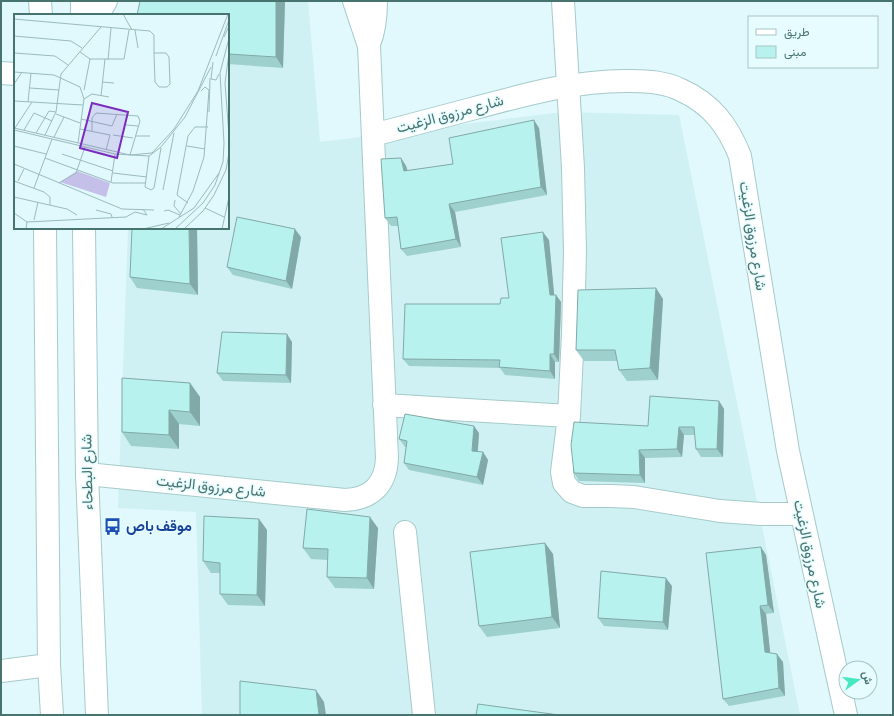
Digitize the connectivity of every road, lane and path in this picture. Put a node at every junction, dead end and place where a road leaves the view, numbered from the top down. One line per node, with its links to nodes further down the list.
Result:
1 (40, 1): 7 (street)
2 (82, 1): 8 (street)
3 (106, 1): 9 (street)
4 (354, 1): 10 (street)
5 (376, 1): 10 (street)
6 (563, 1): 13 (street)
7 (41, 14)
8 (82, 14)
9 (99, 14)
10 (369, 46): 14 (street, شارع مرزوق الزغيت)
11 (1, 73): 12 (street)
12 (14, 74)
13 (568, 86): 14 (street, شارع مرزوق الزغيت); 18 (street); 20 (street, شارع مرزوق الزغيت)
14 (373, 135): 17 (street, شارع مرزوق الزغيت)
15 (46, 229): 22 (street)
16 (84, 229): 19 (street, شارع البطحاء)
17 (384, 405): 18 (street); 19 (street, شارع مرزوق الزغيت)
18 (569, 416): 20 (street)
19 (87, 474): 25 (street, شارع البطحاء)
20 (801, 514): 27 (street, شارع مرزوق الزغيت)
21 (405, 532): 26 (street)
22 (49, 665): 23 (street); 24 (street)
23 (1, 671)
24 (52, 715)
25 (97, 715)
26 (424, 715)
27 (846, 715)

